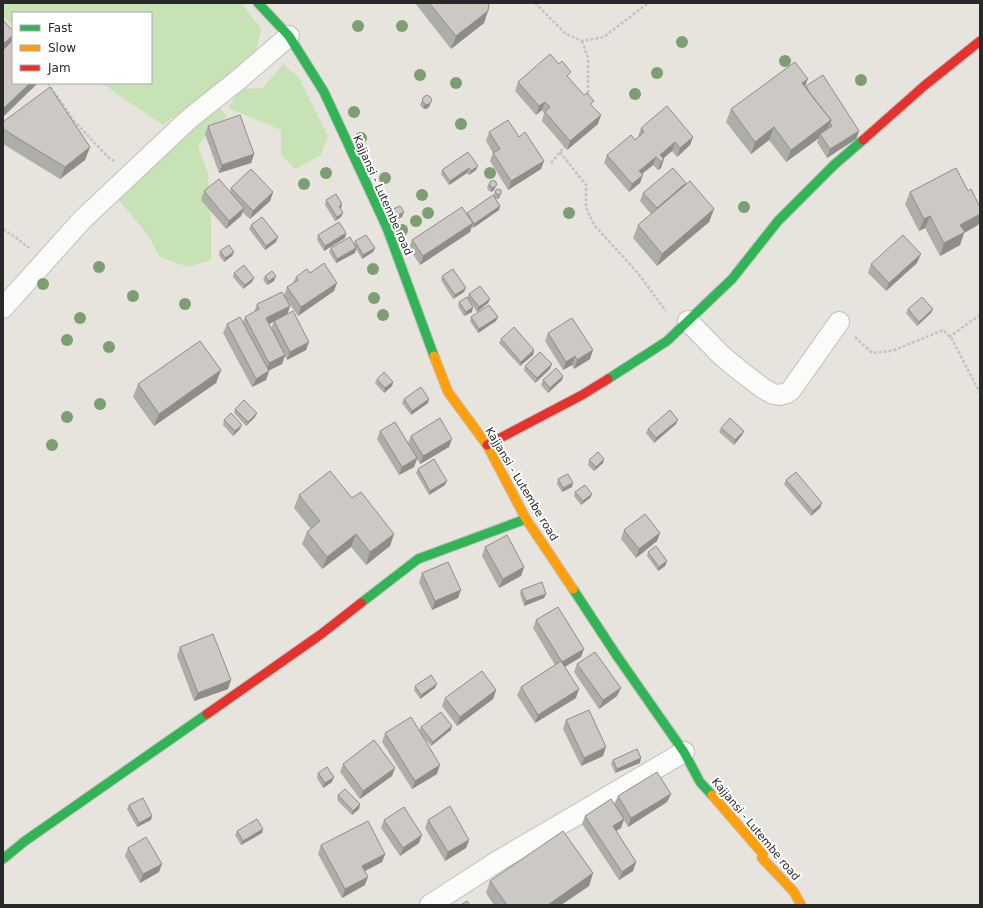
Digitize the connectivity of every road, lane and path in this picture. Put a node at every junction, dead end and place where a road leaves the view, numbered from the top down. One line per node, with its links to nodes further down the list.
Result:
1 (258, 3): 4 (street)
2 (535, 3): 5 (path)
3 (648, 3): 5 (path)
4 (289, 36): 12 (street); 21 (street, Kajjansi - Lutembe road)
5 (582, 41): 8 (path)
6 (980, 42): 18 (street)
7 (49, 84): 12 (path)
8 (588, 101)
9 (569, 142): 10 (path)
10 (560, 152): 11 (path); 18 (path)
11 (550, 163)
12 (133, 172): 14 (street)
13 (3, 229): 14 (path)
14 (45, 261): 15 (street)
15 (3, 308)
16 (980, 315): 19 (path)
17 (839, 322): 18 (street); 19 (path)
18 (684, 325): 21 (street)
19 (949, 337): 20 (path)
20 (980, 393)
21 (487, 445): 22 (street, Kajjansi - Lutembe road)
22 (526, 519): 23 (street, Kajjansi - Lutembe road); 24 (street)
23 (684, 752): 25 (street); 26 (street, Kajjansi - Lutembe road)
24 (3, 859)
25 (430, 905)
26 (801, 905)

